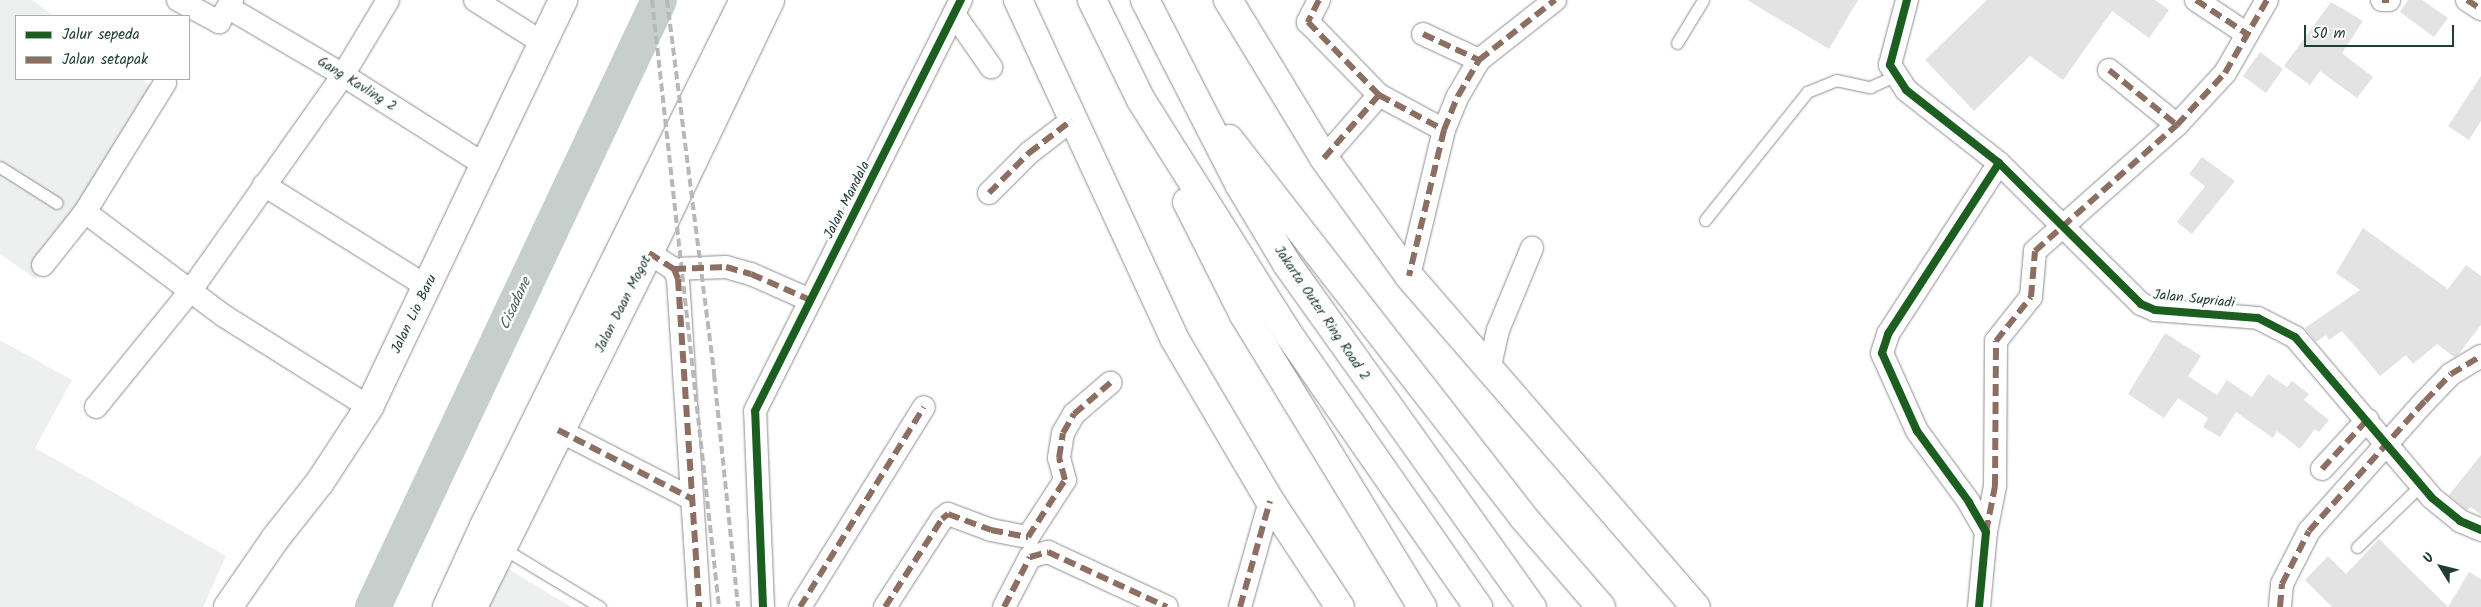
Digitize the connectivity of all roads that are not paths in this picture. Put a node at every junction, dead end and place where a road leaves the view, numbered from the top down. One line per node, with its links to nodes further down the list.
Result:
1 (178, 0): 19 (street)
2 (388, 0): 28 (street)
3 (475, 0): 23 (street)
4 (563, 0): 23 (main road, Jalan Lio Baru)
5 (744, 0): 73 (main road, Jalan Daan Mogot)
6 (770, 0): 48 (main road, Jalan Daan Mogot)
7 (1018, 0): 34 (main road)
8 (1092, 0): 33 (main road)
9 (1144, 0): 30 (main road, Jakarta Outer Ring Road 2)
10 (1228, 0): 37 (main road)
11 (1319, 0): 32 (street)
12 (1555, 0): 25 (street)
13 (1704, 0): 24 (lane)
14 (1907, 0): 29 (street)
15 (2196, 0): 22 (street)
16 (2267, 0): 22 (street)
17 (2382, 0): 18 (street)
18 (2389, 0)
19 (231, 4): 28 (street, Gang Kavling 2)
20 (958, 7): 26 (street); 54 (street, Jalan Mandala)
21 (1423, 34): 25 (street)
22 (2247, 34): 35 (street)
23 (542, 43): 39 (main road, Jalan Lio Baru)
24 (1677, 43)
25 (1479, 60): 36 (street)
26 (991, 67)
27 (2109, 70): 35 (street)
28 (344, 75): 39 (street, Gang Kavling 2); 41 (street)
29 (1895, 76): 38 (street, Jalan Supriadi); 45 (lane)
30 (1184, 80): 86 (main road, Jakarta Outer Ring Road 2); 87 (main road)
31 (164, 83): 44 (street)
32 (1379, 95): 36 (street); 37 (street)
33 (1141, 100): 84 (main road); 85 (main road)
34 (1072, 120): 42 (street); 67 (main road)
35 (2177, 125): 46 (street)
36 (1444, 130): 51 (street)
37 (1324, 158): 51 (main road)
38 (1999, 163): 46 (street, Jalan Supriadi); 69 (street)
39 (484, 164): 52 (main road, Jalan Lio Baru)
40 (0, 168): 43 (lane)
41 (264, 185): 52 (street); 53 (street)
42 (989, 193)
43 (57, 203)
44 (85, 212): 49 (street); 53 (street)
45 (1705, 220)
46 (2063, 223): 61 (street, Jalan Supriadi); 69 (street)
47 (1532, 248): 56 (street)
48 (649, 253): 50 (street); 62 (main road, Jalan Daan Mogot)
49 (43, 265)
50 (674, 269): 54 (street); 66 (street)
51 (1410, 276): 56 (main road)
52 (428, 287): 59 (main road, Jalan Lio Baru)
53 (191, 290): 58 (street); 59 (street)
54 (810, 300): 77 (street, Jalan Mandala)
55 (2481, 356): 63 (street)
56 (1489, 370): 88 (main road)
57 (1110, 383): 79 (street)
58 (96, 407)
59 (368, 407): 72 (main road, Jalan Lio Baru)
60 (924, 407): 78 (street)
61 (2366, 420): 63 (street, Jalan Supriadi); 64 (street)
62 (558, 430): 66 (street); 70 (main road, Jalan Daan Mogot)
63 (2388, 445): 65 (street, Jalan Supriadi); 90 (street)
64 (2322, 469)
65 (2421, 485): 68 (street, Jalan Supriadi); 71 (lane)
66 (692, 499): 76 (street)
67 (1270, 501): 82 (street); 83 (main road)
68 (2481, 530)
69 (1986, 532): 89 (street)
70 (500, 546): 74 (main road, Jalan Daan Mogot); 75 (lane)
71 (2358, 547)
72 (228, 607)
73 (447, 607)
74 (473, 607)
75 (600, 607)
76 (699, 607)
77 (763, 607)
78 (800, 607)
79 (885, 607)
80 (1004, 607): 81 (street)
81 (1167, 607)
82 (1240, 607)
83 (1340, 607)
84 (1422, 607)
85 (1478, 607)
86 (1532, 607)
87 (1600, 607)
88 (1696, 607)
89 (1979, 607)
90 (2280, 607)

